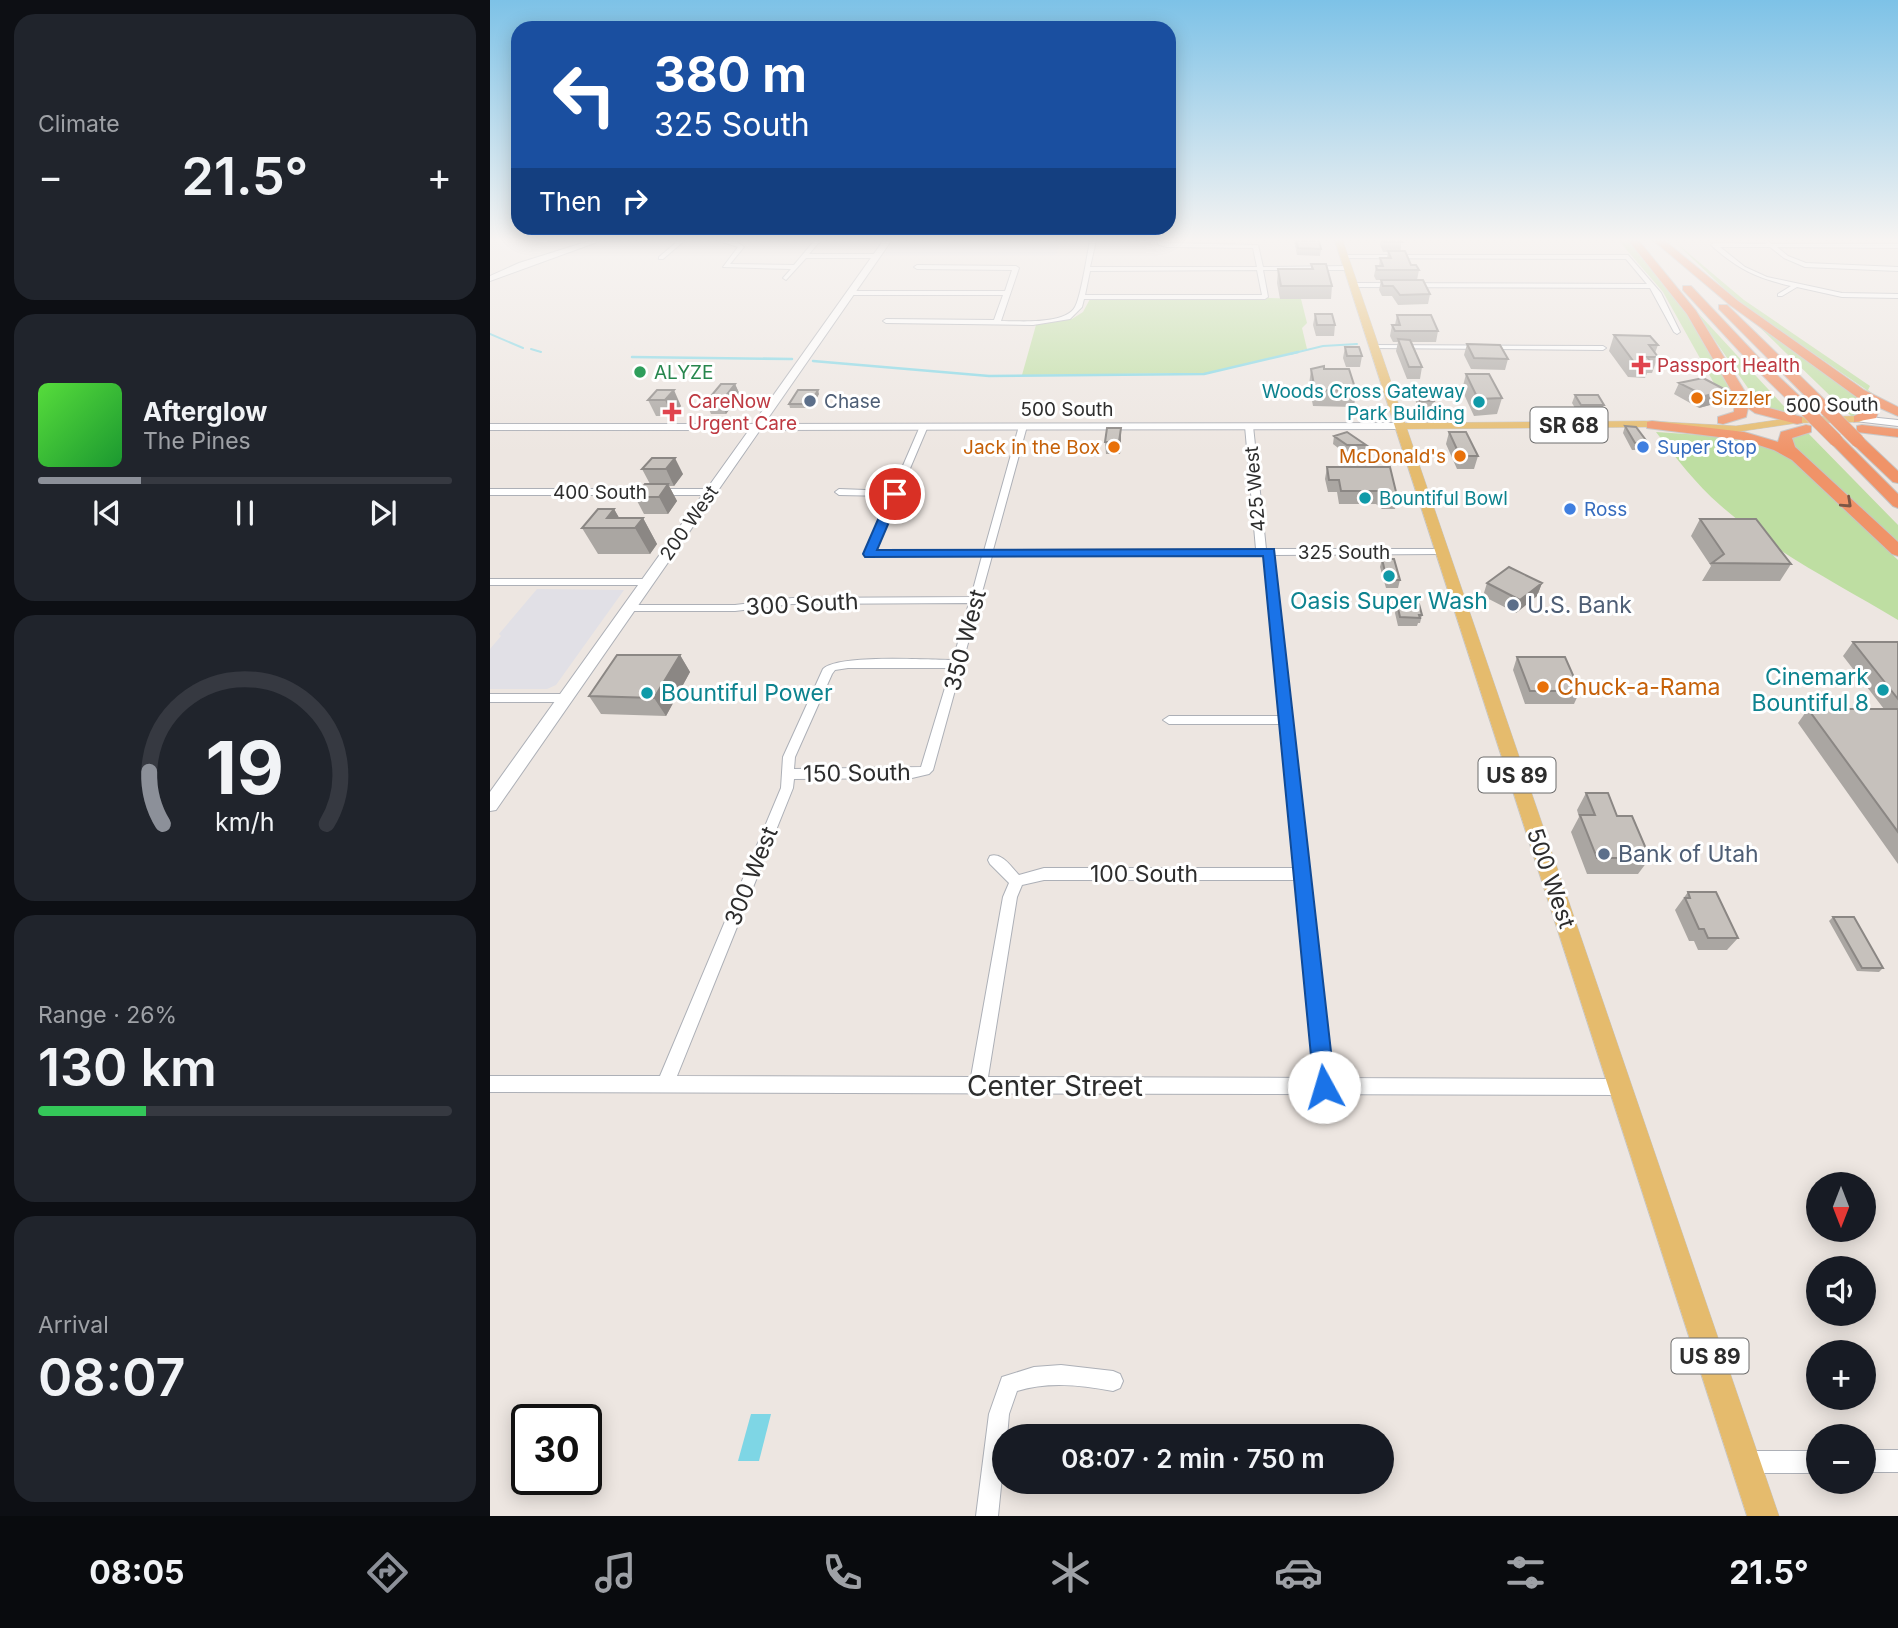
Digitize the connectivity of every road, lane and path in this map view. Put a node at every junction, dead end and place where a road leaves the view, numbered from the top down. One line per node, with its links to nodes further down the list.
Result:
1 (838, 312): 27 (main road, 200 West)
2 (1001, 312): 11 (street)
3 (1076, 312): 11 (street)
4 (1363, 312): 13 (main road, 500 West / US 89)
5 (1666, 312): 12 (street)
6 (1691, 312): 16 (highway)
7 (1709, 312): 18 (highway)
8 (1729, 312): 29 (highway, bridge)
9 (1746, 312): 15 (highway)
10 (886, 321): 11 (street)
11 (997, 322)
12 (1677, 332)
13 (1374, 347): 14 (street); 26 (main road, 500 West / US 89)
14 (1603, 348)
15 (1840, 379): 17 (highway); 29 (highway)
16 (1742, 397): 18 (highway); 19 (highway)
17 (1898, 412)
18 (1803, 419): 21 (main road, 500 South / SR 68); 29 (main road, 500 South / SR 68); 31 (highway); 37 (highway, bridge)
19 (1723, 420): 20 (main road, 500 South / SR 68); 21 (main road, 500 South / SR 68)
20 (1648, 424): 21 (main road, 500 South / SR 68); 26 (main road, 500 South / SR 68); 31 (highway)
21 (1766, 425)
22 (1898, 425): 29 (main road, 500 South / SR 68)
23 (924, 426): 24 (main road, 500 South / SR 68); 27 (main road, 500 South / SR 68); 36 (street)
24 (1023, 426): 25 (main road, 500 South / SR 68); 41 (street, 350 West)
25 (1249, 426): 26 (main road, 500 South / SR 68); 40 (street, 425 West)
26 (1400, 426): 38 (main road, 500 West / US 89)
27 (757, 427): 28 (main road, 500 South); 34 (main road, 200 West)
28 (491, 428)
29 (1860, 430): 30 (highway); 32 (highway)
30 (1898, 433)
31 (1796, 457): 39 (highway, one-way to 39)
32 (1898, 479)
33 (490, 492): 34 (street, 400 South)
34 (710, 492): 43 (main road, 200 West)
35 (839, 492): 36 (street)
36 (895, 494): 41 (street, 325 South)
37 (1898, 503)
38 (1441, 551): 40 (street, 325 South); 61 (main road, 500 West / US 89)
39 (1898, 551)
40 (1265, 552): 41 (street, 325 South); 50 (street, 425 West)
41 (988, 553): 44 (street, 350 West)
42 (490, 582): 43 (street)
43 (647, 582): 45 (main road, 200 West)
44 (975, 600): 45 (street, 300 South); 46 (street, 350 West)
45 (628, 608): 48 (main road, 200 West)
46 (958, 664): 51 (street, 350 West); 52 (street, 300 West)
47 (490, 698): 48 (street)
48 (566, 698): 53 (main road, 200 West)
49 (1169, 720): 50 (street)
50 (1286, 720): 55 (street, 425 West)
51 (925, 771): 52 (street, 150 South)
52 (789, 774): 58 (street, 300 West)
53 (490, 805)
54 (995, 860): 56 (street)
55 (1302, 874): 56 (street, 100 South); 60 (street, 425 West)
56 (1017, 881): 59 (street)
57 (490, 1084): 58 (street, Center Street)
58 (665, 1085): 59 (street, Center Street)
59 (978, 1086): 60 (street, Center Street)
60 (1324, 1087): 61 (street, Center Street)
61 (1620, 1087): 65 (main road, 500 West / US 89)
62 (1113, 1381): 67 (street)
63 (1876, 1461): 64 (street)
64 (1898, 1461)
65 (1745, 1462): 66 (street); 68 (main road, 500 West / US 89)
66 (1806, 1462)
67 (987, 1516)
68 (1763, 1516)

